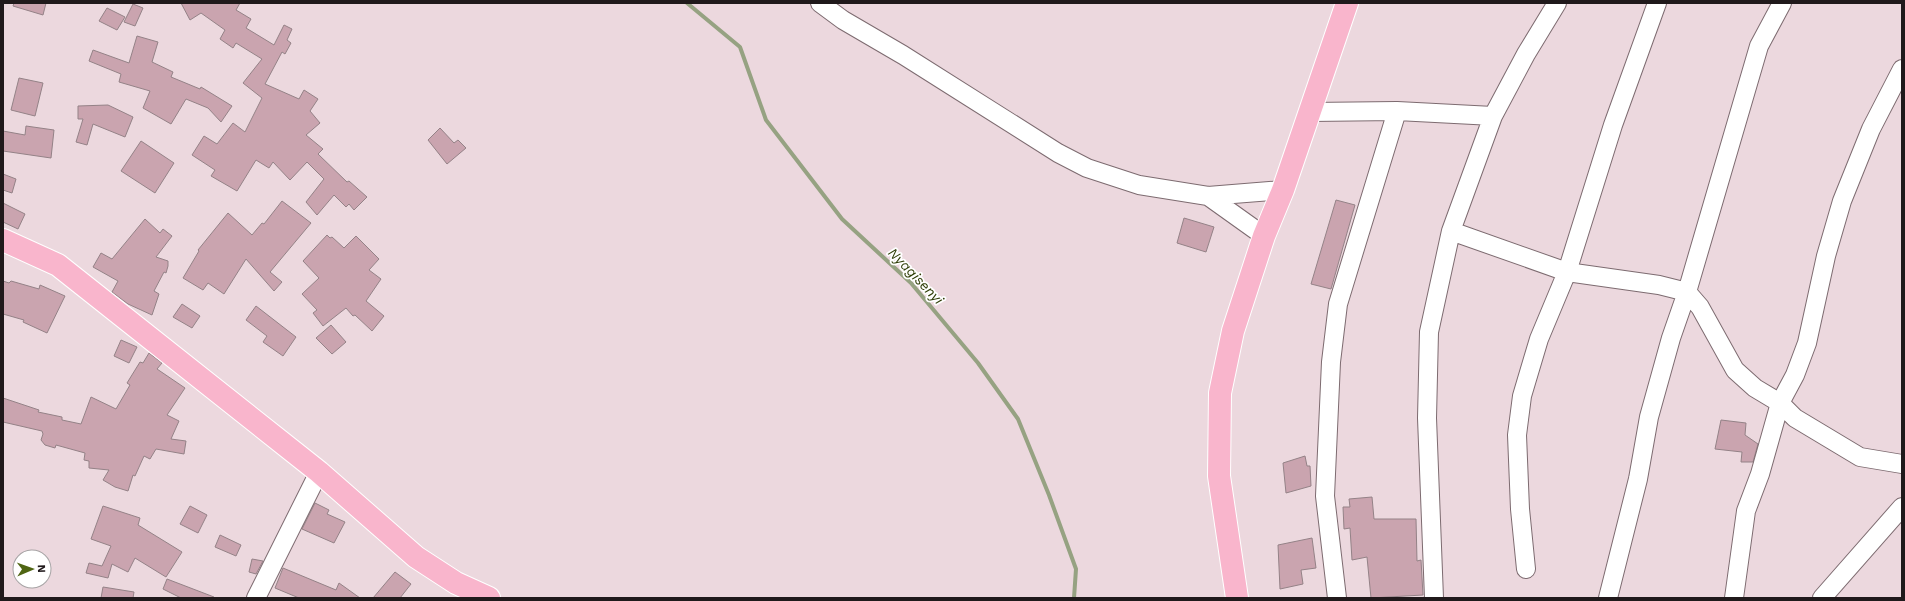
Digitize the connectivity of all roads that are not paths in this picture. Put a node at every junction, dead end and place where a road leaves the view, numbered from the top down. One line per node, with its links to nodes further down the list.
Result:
1 (820, 3): 11 (street)
2 (1347, 3): 8 (main road)
3 (1557, 3): 9 (street)
4 (1657, 3): 15 (street)
5 (1782, 3): 16 (street)
6 (1902, 68): 17 (street)
7 (1397, 111): 8 (street); 9 (street); 25 (street)
8 (1310, 112): 10 (main road)
9 (1493, 116): 12 (street)
10 (1283, 190): 11 (street); 13 (main road)
11 (1208, 196): 13 (street)
12 (1451, 231): 15 (street); 26 (street)
13 (1264, 236): 24 (main road)
14 (3, 240): 19 (main road)
15 (1567, 272): 16 (street); 21 (street)
16 (1687, 292): 17 (street); 27 (street)
17 (1780, 403): 18 (street); 28 (street)
18 (1902, 464)
19 (319, 472): 22 (street); 23 (main road)
20 (1902, 507): 29 (street)
21 (1526, 569)
22 (256, 598)
23 (489, 598)
24 (1237, 598)
25 (1337, 598)
26 (1434, 598)
27 (1608, 598)
28 (1734, 598)
29 (1822, 598)

